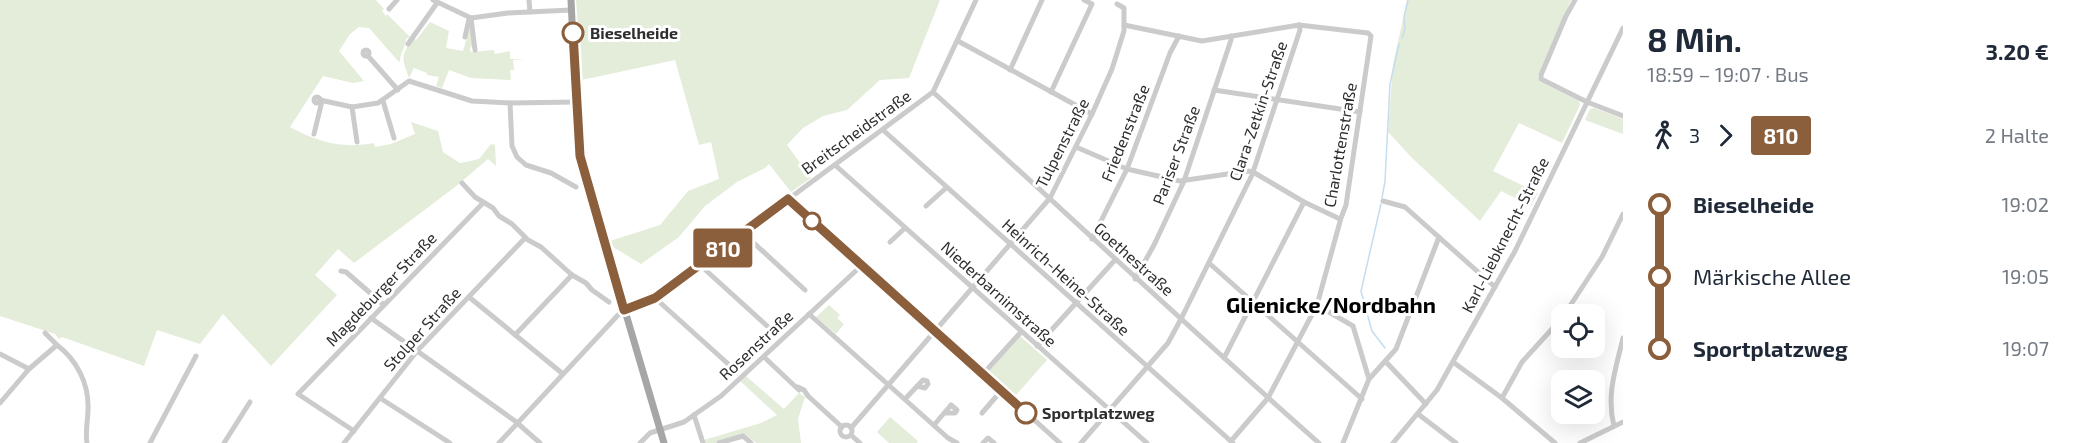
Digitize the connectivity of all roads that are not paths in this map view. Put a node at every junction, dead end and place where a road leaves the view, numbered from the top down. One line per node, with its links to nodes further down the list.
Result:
1 (397, 0): 10 (street)
2 (530, 0): 12 (street)
3 (571, 0): 11 (main road)
4 (976, 0): 20 (street, Breitscheidstraße)
5 (1042, 0): 24 (street)
6 (1083, 0): 28 (street)
7 (1575, 0): 32 (street)
8 (435, 1): 13 (street); 21 (street)
9 (1117, 4): 15 (street)
10 (389, 9)
11 (571, 10): 12 (street); 31 (main road)
12 (530, 12): 13 (street)
13 (470, 18): 19 (street); 22 (street)
14 (1299, 25): 18 (street); 29 (street, Clara-Zetkin-Straße); 35 (street, Charlottenstraße)
15 (1124, 26): 17 (street); 36 (street, Tulpenstraße)
16 (1623, 28): 32 (street, Karl-Liebknecht-Straße)
17 (1179, 36): 18 (street); 44 (street, Friedenstraße)
18 (1231, 36): 26 (street, Pariser Straße)
19 (465, 37)
20 (958, 41): 24 (street); 27 (street, Breitscheidstraße)
21 (408, 44)
22 (475, 50)
23 (368, 56): 25 (street)
24 (1010, 70): 28 (street)
25 (398, 90): 30 (street); 33 (street)
26 (1214, 90): 29 (street); 46 (street, Pariser Straße)
27 (933, 92): 38 (street, Breitscheidstraße); 50 (street, Goethestraße)
28 (1051, 92): 36 (street)
29 (1277, 99): 35 (street); 45 (street, Clara-Zetkin-Straße)
30 (383, 101): 34 (street); 40 (street)
31 (576, 102): 33 (street); 83 (main road)
32 (1587, 102): 37 (street); 72 (street, Karl-Liebknecht-Straße)
33 (510, 103): 48 (street)
34 (352, 107): 39 (street); 41 (street)
35 (1360, 112): 57 (street, Charlottenstraße)
36 (1092, 114): 42 (street, Tulpenstraße)
37 (1623, 116)
38 (883, 130): 43 (street, Breitscheidstraße); 49 (street, Heinrich-Heine-Straße)
39 (314, 134)
40 (394, 138)
41 (357, 142)
42 (1076, 147): 44 (street); 50 (street, Tulpenstraße)
43 (835, 165): 51 (street, Breitscheidstraße); 58 (street, Niederbarnimstraße)
44 (1127, 169): 46 (street); 62 (street, Friedenstraße)
45 (1252, 172): 46 (street); 53 (street); 66 (street, Clara-Zetkin-Straße)
46 (1184, 181): 71 (street, Pariser Straße)
47 (462, 183): 54 (street)
48 (576, 187)
49 (946, 188): 55 (street); 64 (street, Heinrich-Heine-Straße)
50 (1050, 198): 62 (street, Goethestraße); 64 (street, Tulpenstraße)
51 (788, 199): 59 (street, Breitscheidstraße); 68 (street)
52 (1383, 201): 60 (street)
53 (1304, 202): 57 (street); 78 (street)
54 (483, 203): 61 (street); 81 (street, Magdeburger Straße)
55 (926, 206)
56 (1623, 214): 80 (street)
57 (1341, 219): 82 (street, Charlottenstraße)
58 (905, 228): 63 (street); 73 (street, Niederbarnimstraße)
59 (743, 233): 67 (street, Breitscheidstraße); 74 (street)
60 (1439, 237): 72 (street); 102 (street)
61 (525, 238): 70 (street); 75 (street, Stolper Straße)
62 (1092, 239): 65 (street, Goethestraße)
63 (890, 242)
64 (1010, 246): 73 (street, Tulpenstraße); 79 (street, Heinrich-Heine-Straße)
65 (1115, 260): 71 (street, Goethestraße); 79 (street)
66 (1209, 263): 78 (street); 86 (street, Clara-Zetkin-Straße)
67 (700, 265): 76 (street, Breitscheidstraße); 91 (street)
68 (861, 266): 84 (street, Rosenstraße); 88 (street)
69 (341, 271): 81 (street)
70 (572, 275): 77 (street); 92 (street)
71 (1136, 279): 86 (street, Goethestraße)
72 (1495, 287): 103 (street, Karl-Liebknecht-Straße)
73 (973, 288): 88 (street, Tulpenstraße); 89 (street, Niederbarnimstraße)
74 (805, 290)
75 (469, 297): 92 (street); 97 (street, Stolper Straße)
76 (655, 298): 83 (street, Breitscheidstraße); 106 (street)
77 (609, 302)
78 (1252, 302): 94 (street); 101 (street)
79 (1076, 304): 96 (street); 104 (street, Heinrich-Heine-Straße)
80 (1571, 304)
81 (384, 305): 85 (street, Magdeburger Straße)
82 (1317, 305): 94 (street, Charlottenstraße); 109 (street)
83 (624, 310): 107 (street, Breitscheidstraße); 132 (main road)
84 (809, 314): 100 (street, Rosenstraße); 110 (street)
85 (371, 318): 97 (street); 133 (street, Magdeburger Straße)
86 (1181, 320): 101 (street, Goethestraße); 104 (street, Clara-Zetkin-Straße)
87 (1551, 329): 115 (street)
88 (935, 332): 108 (street); 110 (street, Tulpenstraße)
89 (1022, 332): 96 (street, Niederbarnimstraße); 108 (street)
90 (45, 333): 95 (street)
91 (776, 334)
92 (515, 335): 107 (street)
93 (1623, 338): 129 (street)
94 (1298, 343): 114 (street, Charlottenstraße); 117 (street)
95 (57, 346): 105 (street); 139 (street)
96 (1037, 346): 121 (street, Niederbarnimstraße)
97 (417, 351): 113 (street, Stolper Straße); 127 (street)
98 (0, 354): 105 (street)
99 (196, 356): 140 (street)
100 (764, 357): 125 (street, Rosenstraße); 130 (street)
101 (1224, 358): 114 (street, Goethestraße)
102 (1386, 362): 109 (street); 120 (street)
103 (1453, 362): 115 (street); 120 (street, Karl-Liebknecht-Straße)
104 (1148, 367): 121 (street, Clara-Zetkin-Straße); 137 (street, Heinrich-Heine-Straße)
105 (29, 369): 119 (street)
106 (736, 371)
107 (563, 374): 127 (street, Breitscheidstraße)
108 (983, 374): 112 (street)
109 (1369, 379): 117 (street)
110 (889, 385): 116 (street); 131 (street, Tulpenstraße)
111 (917, 386): 116 (street)
112 (1001, 390): 122 (street); 156 (street)
113 (380, 398): 133 (street, Stolper Straße); 143 (street)
114 (1268, 398): 137 (street, Charlottenstraße); 159 (street, Goethestraße)
115 (1502, 398): 162 (street)
116 (905, 399): 128 (street)
117 (1362, 399): 160 (street)
118 (250, 402): 141 (street)
119 (0, 403)
120 (1426, 404): 124 (street, Karl-Liebknecht-Straße)
121 (1110, 410): 157 (street, Clara-Zetkin-Straße); 158 (street, Niederbarnimstraße)
122 (982, 412)
123 (945, 413): 128 (street)
124 (1418, 414): 138 (street); 161 (street, Karl-Liebknecht-Straße)
125 (694, 415): 132 (street, Rosenstraße); 148 (street)
126 (1623, 422): 129 (street)
127 (517, 423): 144 (street, Breitscheidstraße); 145 (street)
128 (934, 425): 136 (street)
129 (1614, 426): 163 (street)
130 (842, 427): 131 (street); 135 (street)
131 (851, 428): 134 (street)
132 (659, 429): 146 (street, Rosenstraße); 147 (main road)
133 (354, 431): 142 (street, Stolper Straße)
134 (851, 435): 135 (street); 152 (street)
135 (843, 436): 151 (street)
136 (950, 441): 153 (street)
137 (1232, 442)
138 (1453, 442)
139 (87, 443)
140 (150, 443)
141 (224, 443)
142 (344, 443)
143 (450, 443)
144 (499, 443)
145 (540, 443)
146 (640, 443)
147 (664, 443)
148 (703, 443)
149 (719, 443): 150 (street)
150 (751, 443)
151 (837, 443)
152 (860, 443)
153 (957, 443)
154 (983, 443): 155 (street)
155 (994, 443)
156 (1060, 443)
157 (1081, 443)
158 (1147, 443)
159 (1319, 443)
160 (1343, 443)
161 (1393, 443)
162 (1555, 443)
163 (1580, 443)

